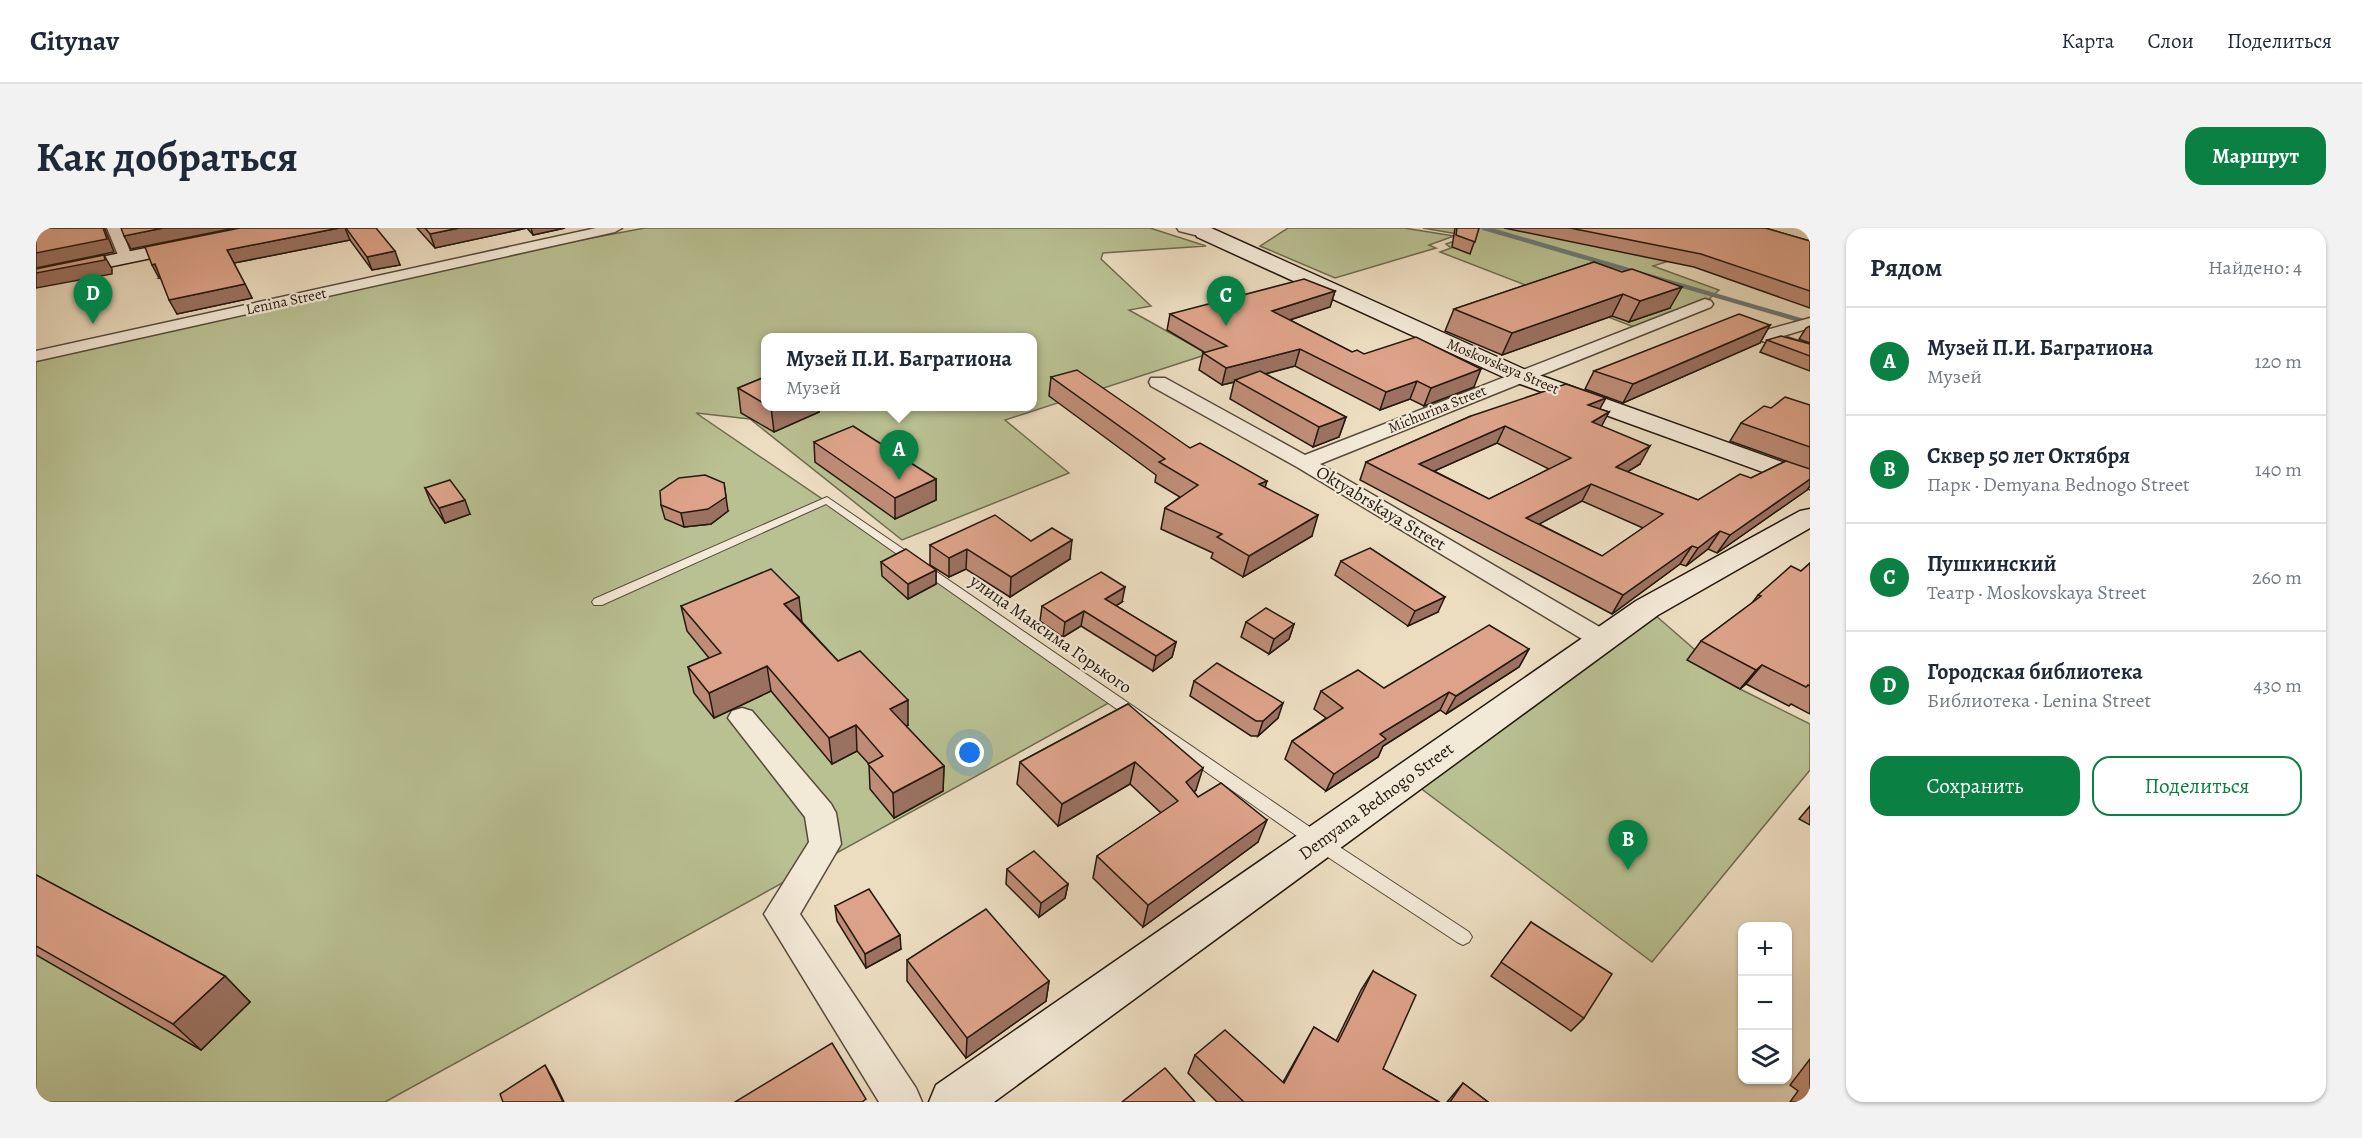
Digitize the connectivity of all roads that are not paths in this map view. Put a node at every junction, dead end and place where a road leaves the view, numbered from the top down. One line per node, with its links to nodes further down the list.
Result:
1 (114, 228): 8 (street)
2 (272, 228): 4 (street)
3 (615, 228): 7 (street, Lenina Street)
4 (252, 230): 8 (street)
5 (1196, 230): 14 (street, Moskovskaya Street)
6 (523, 234): 7 (street)
7 (536, 245): 13 (street, Lenina Street)
8 (125, 257): 9 (street)
9 (36, 276)
10 (1704, 304): 14 (street, Michurina Street)
11 (1810, 323): 12 (street)
12 (1810, 351)
13 (36, 356)
14 (1520, 376): 16 (street, Michurina Street); 17 (street, Moskovskaya Street)
15 (1158, 382): 16 (street, Oktyabrskaya Street)
16 (1304, 463): 20 (street, Oktyabrskaya Street)
17 (1810, 481)
18 (1810, 517): 20 (street, Demyana Bednogo Street)
19 (598, 602): 22 (lane, улица Максима Горького)
20 (1601, 639): 22 (street, Demyana Bednogo Street)
21 (742, 718): 24 (street)
22 (1320, 843): 23 (lane, улица Максима Горького); 25 (street, Demyana Bednogo Street)
23 (1463, 937)
24 (902, 1102)
25 (953, 1102)

